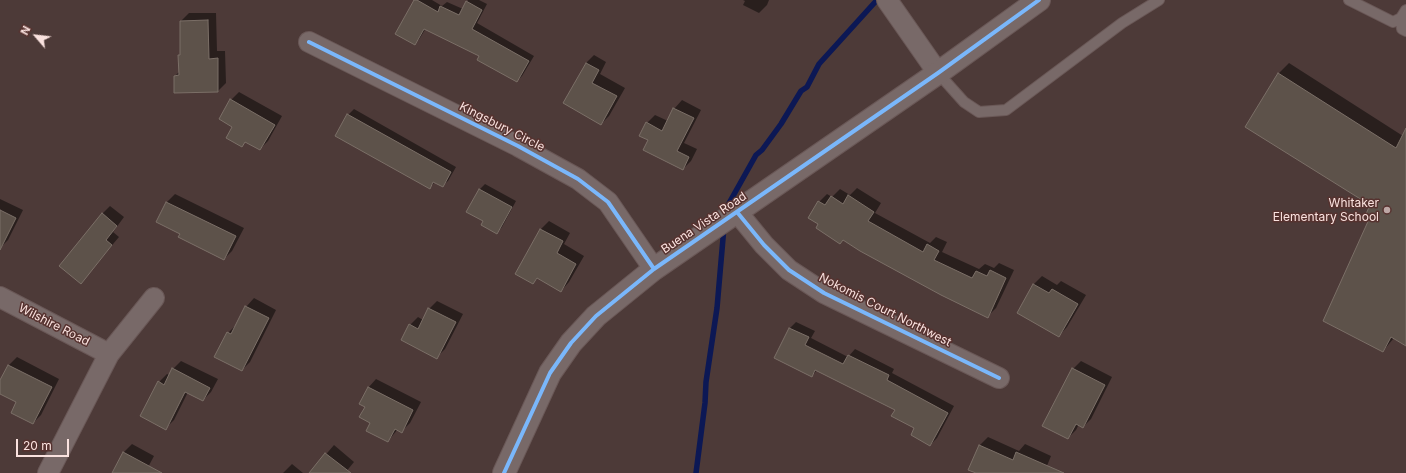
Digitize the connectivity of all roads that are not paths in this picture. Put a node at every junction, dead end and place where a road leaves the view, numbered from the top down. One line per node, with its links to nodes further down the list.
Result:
1 (887, 0): 8 (street)
2 (1039, 0): 8 (street, Buena Vista Road)
3 (1159, 0): 8 (lane)
4 (1349, 0): 5 (lane)
5 (1403, 14): 6 (lane)
6 (1406, 32)
7 (308, 42): 10 (street, Kingsbury Circle)
8 (938, 73): 9 (street, Buena Vista Road)
9 (737, 212): 10 (street, Buena Vista Road); 14 (street, Nokomis Court Northwest)
10 (654, 269): 16 (street, Buena Vista Road)
11 (0, 297): 13 (street, Wilshire Road)
12 (154, 298): 13 (street)
13 (109, 354): 15 (street)
14 (999, 378)
15 (48, 473)
16 (504, 473)

